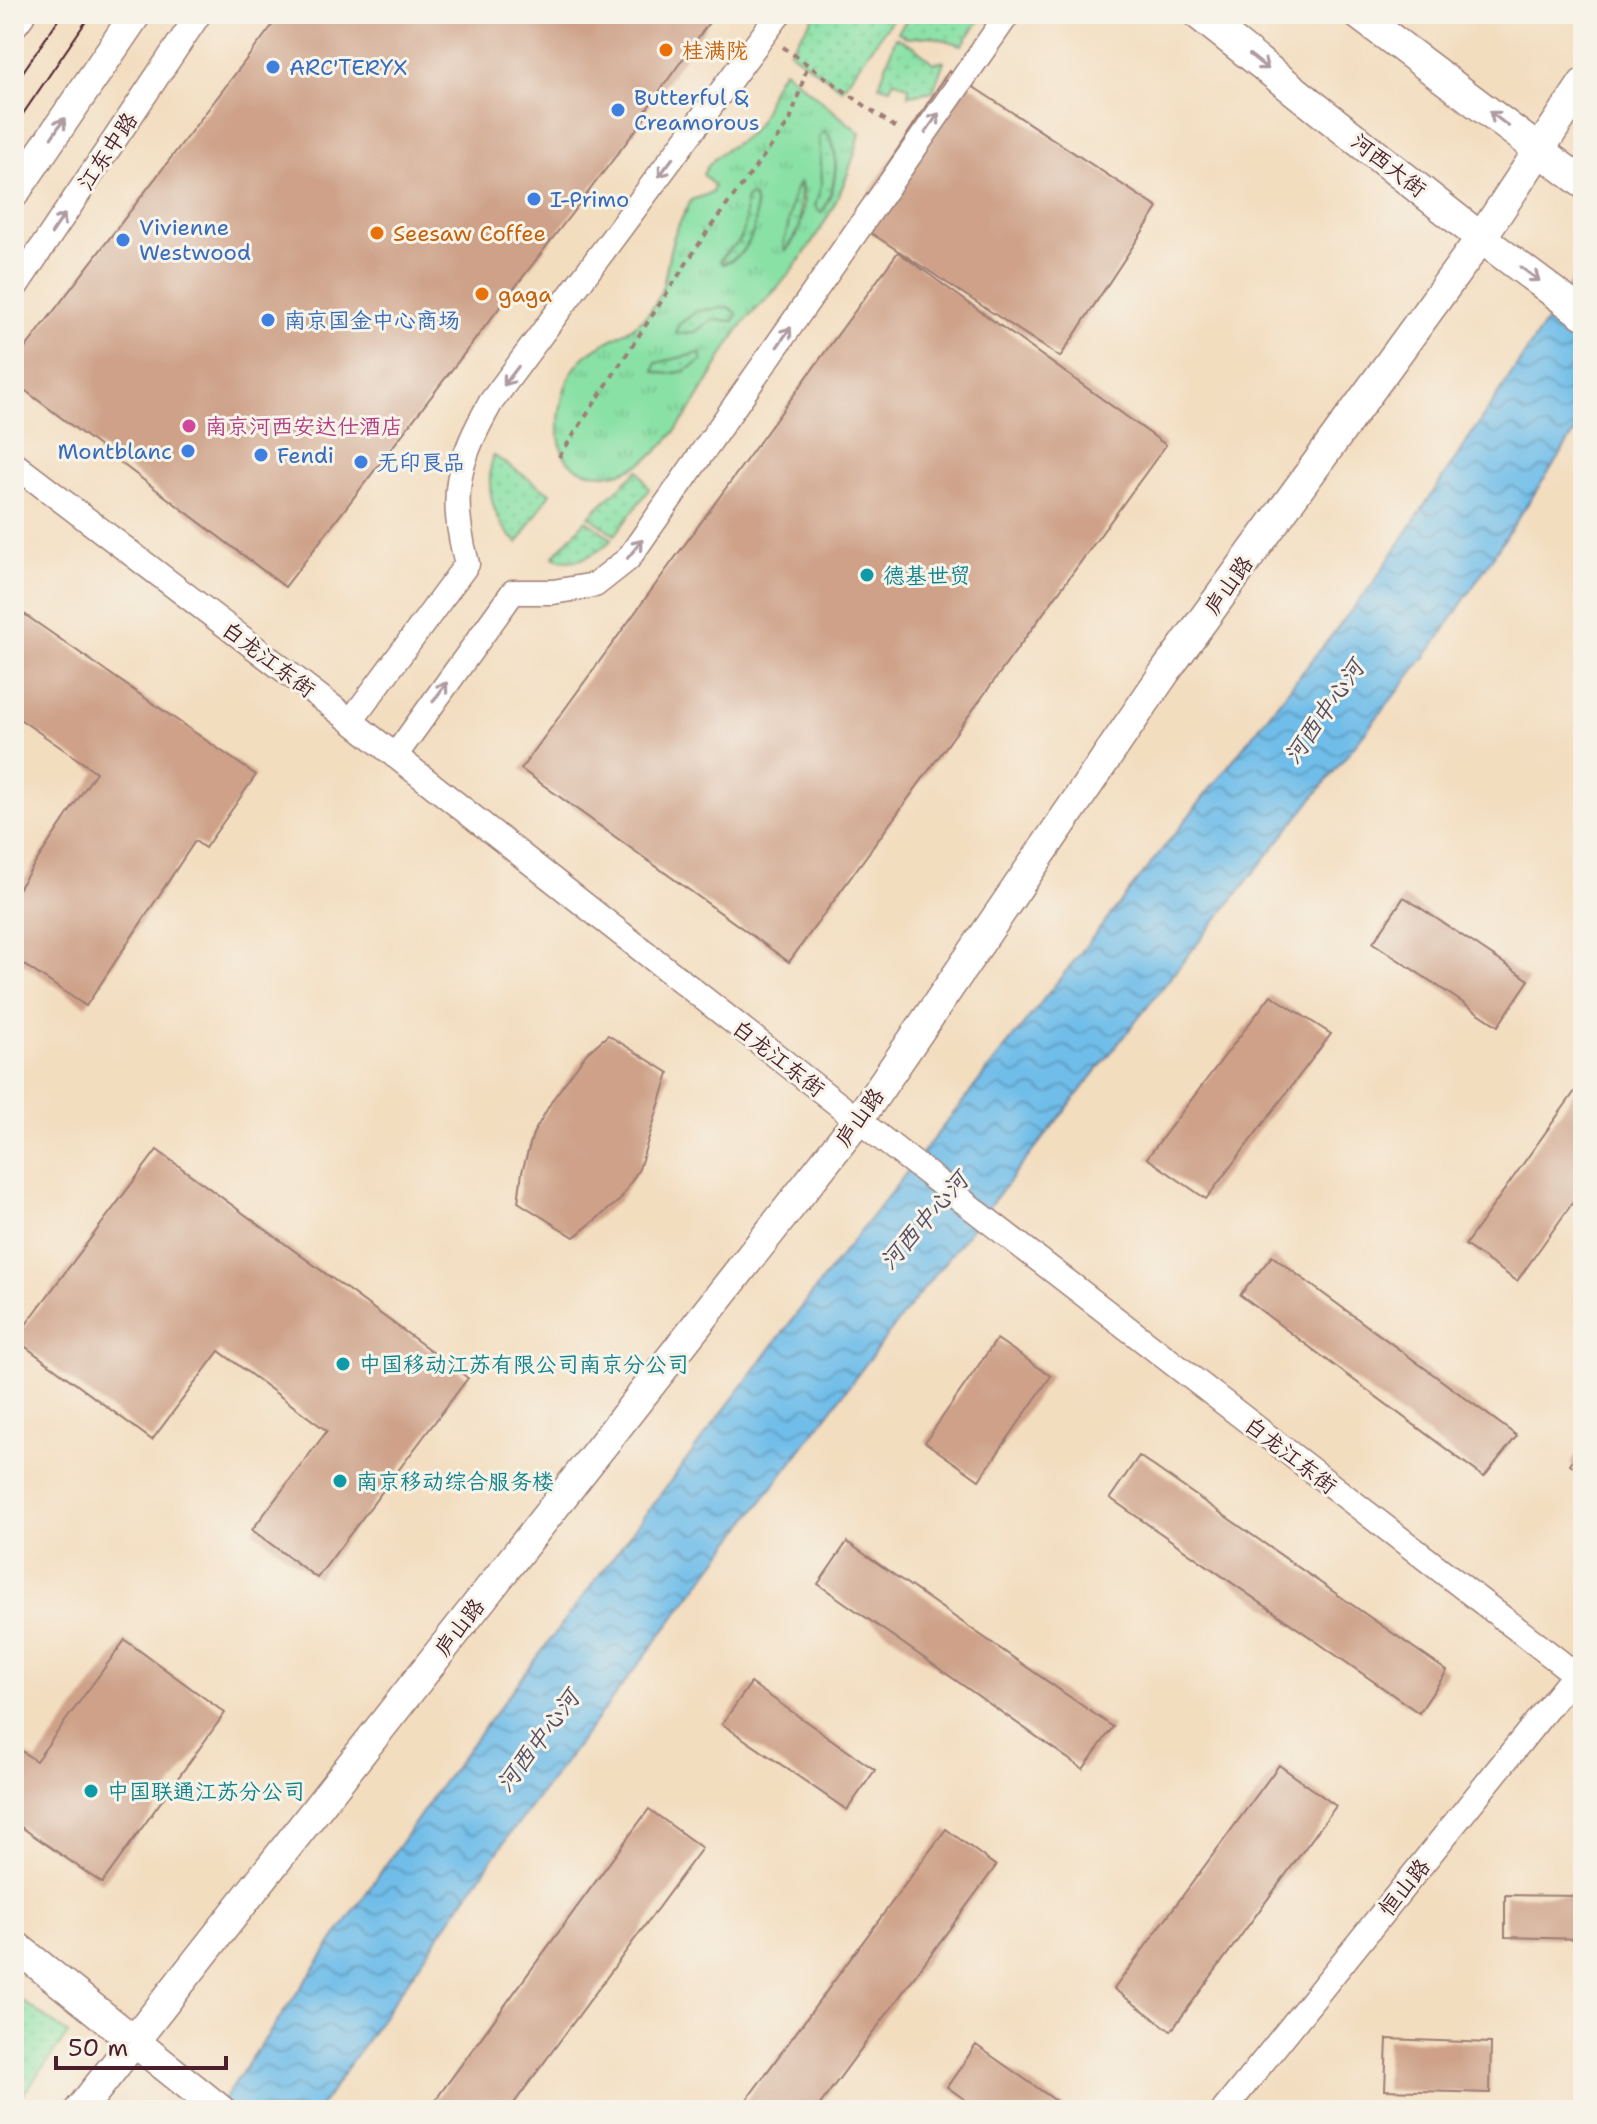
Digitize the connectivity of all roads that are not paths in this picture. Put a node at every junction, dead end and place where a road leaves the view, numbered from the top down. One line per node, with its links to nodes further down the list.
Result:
1 (20, 14): 7 (main road)
2 (136, 14): 12 (main road, one-way to 2)
3 (199, 14): 14 (street, 江东中路, one-way to 3)
4 (1008, 14): 18 (street, one-way to 4)
5 (1198, 14): 13 (main road, 河西大街, one-way to 13)
6 (1358, 14): 10 (main road, one-way to 6)
7 (14, 22)
8 (772, 24): 17 (street, one-way to 17)
9 (1583, 84): 10 (main road, 庐山路)
10 (1540, 149): 11 (main road); 13 (main road, 庐山路)
11 (1583, 183)
12 (14, 193)
13 (1481, 238): 15 (main road, 河西大街, one-way to 15); 19 (main road, 庐山路)
14 (14, 289)
15 (1575, 307)
16 (14, 464): 17 (street, 白龙江东街)
17 (351, 721): 18 (street, 白龙江东街)
18 (395, 756): 19 (street, 白龙江东街)
19 (858, 1120): 20 (street, 白龙江东街); 22 (main road, 庐山路)
20 (1580, 1672): 25 (street, 恒山路)
21 (14, 1945): 22 (main road)
22 (133, 2040): 23 (main road); 24 (main road, 庐山路)
23 (217, 2108)
24 (80, 2110)
25 (1224, 2110)

